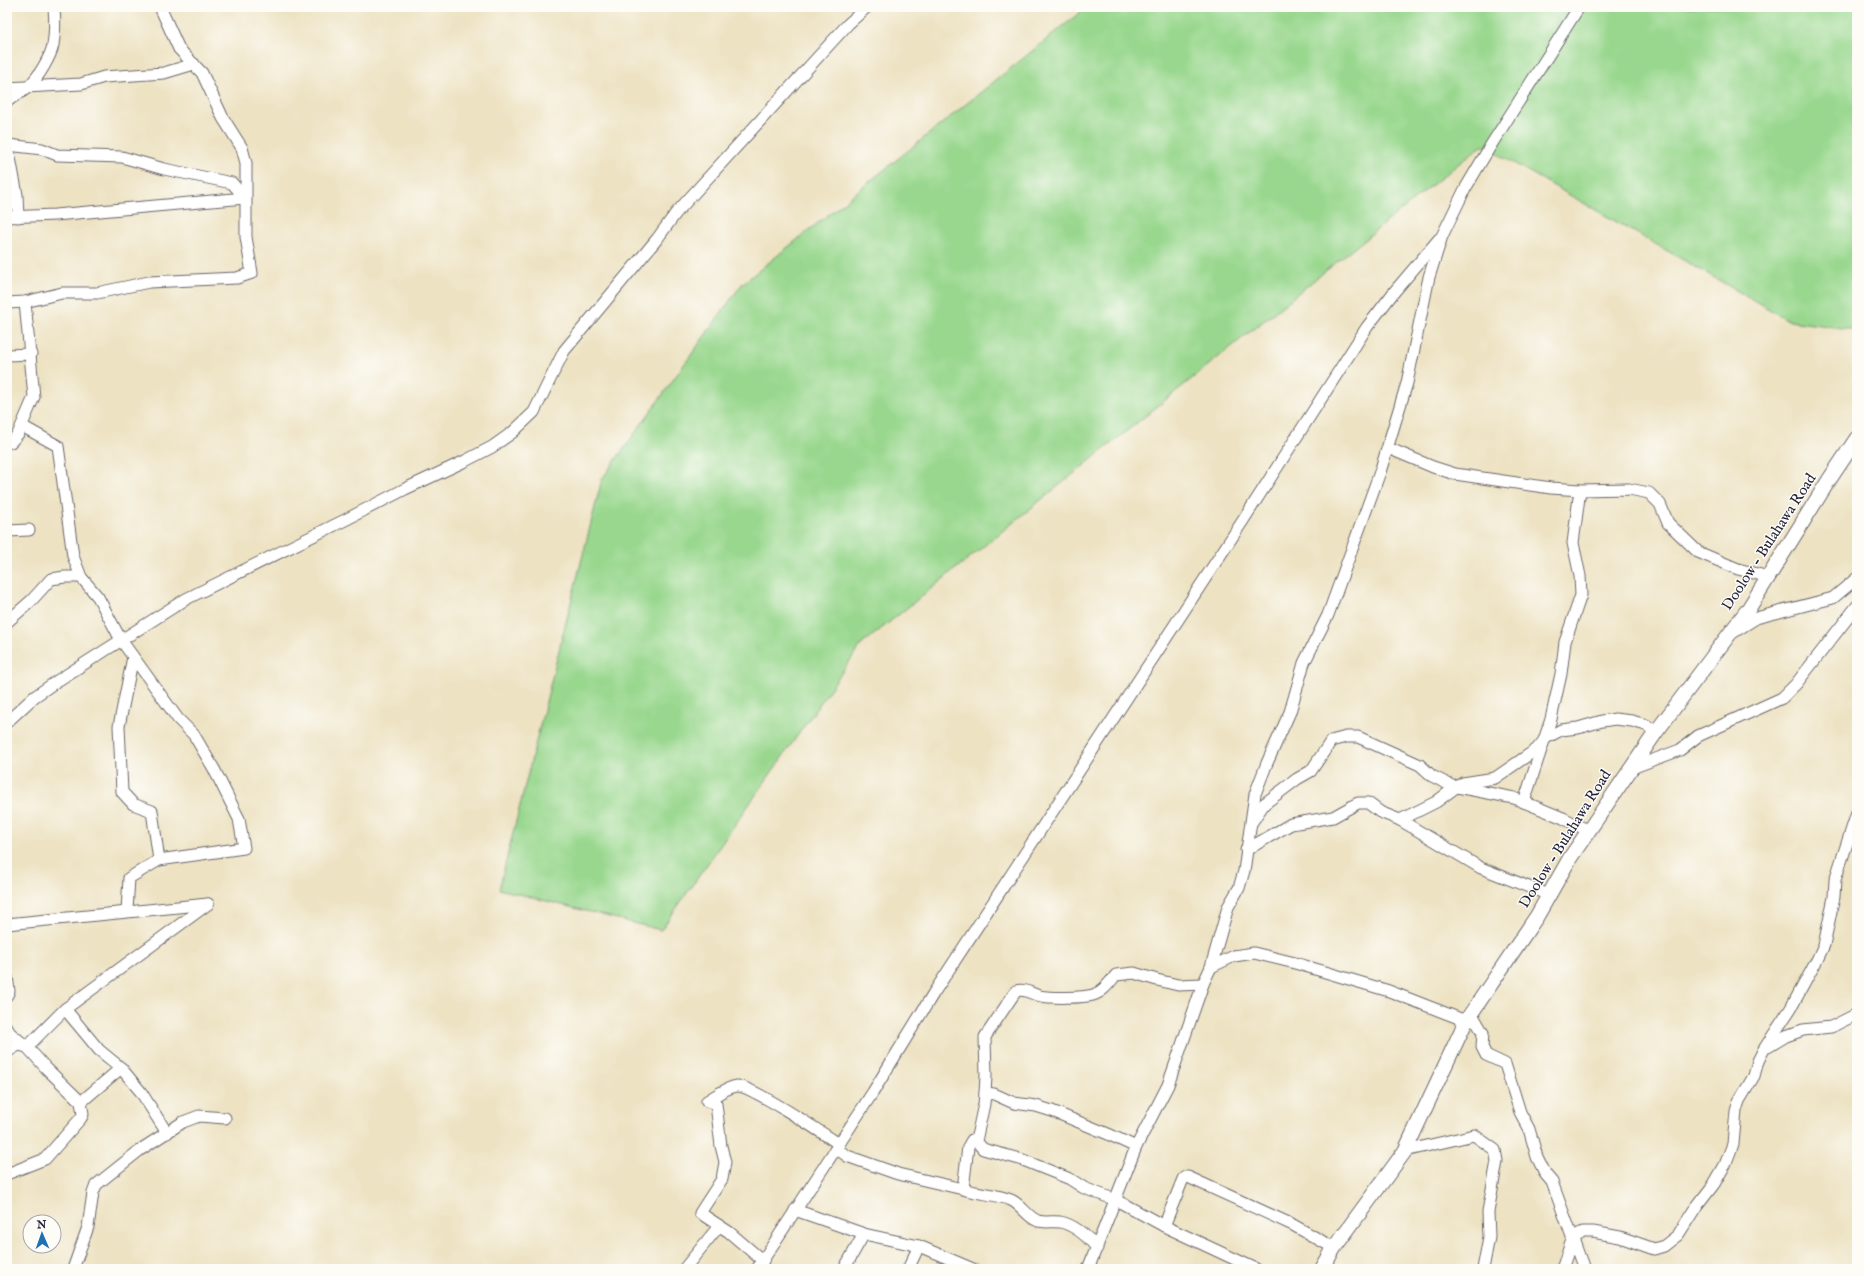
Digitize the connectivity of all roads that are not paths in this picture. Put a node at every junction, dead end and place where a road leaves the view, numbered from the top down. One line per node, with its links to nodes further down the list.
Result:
1 (54, 7): 7 (street)
2 (160, 7): 5 (street)
3 (867, 7): 30 (street)
4 (1579, 7): 12 (street)
5 (194, 64): 7 (street); 10 (street)
6 (7, 88): 7 (street)
7 (28, 88): 8 (street)
8 (7, 102)
9 (7, 143): 10 (street); 11 (street)
10 (245, 198): 11 (street); 13 (street)
11 (12, 217)
12 (1442, 236): 20 (street); 64 (street)
13 (25, 302): 14 (street); 15 (street)
14 (7, 303)
15 (31, 354): 16 (street); 17 (street)
16 (7, 355)
17 (22, 426): 19 (street); 24 (street)
18 (1857, 438): 25 (main road, Doolow - Bulahawa Road)
19 (7, 443)
20 (1388, 448): 21 (street); 40 (street)
21 (1580, 490): 25 (street); 34 (street)
22 (29, 530): 23 (street)
23 (7, 531)
24 (81, 577): 28 (street); 30 (street)
25 (1769, 577): 29 (main road, Doolow - Bulahawa Road)
26 (1857, 578): 29 (street)
27 (1857, 606): 35 (street)
28 (7, 622)
29 (1726, 637): 33 (main road, Doolow - Bulahawa Road)
30 (120, 640): 31 (street); 32 (street)
31 (133, 657): 43 (street); 43 (street)
32 (7, 722)
33 (1656, 732): 34 (street); 35 (main road, Doolow - Bulahawa Road)
34 (1546, 738): 36 (street); 37 (street)
35 (1629, 769): 41 (main road, Doolow - Bulahawa Road)
36 (1456, 787): 37 (street); 39 (street); 40 (street)
37 (1524, 802): 41 (street)
38 (1857, 813): 56 (street)
39 (1400, 820): 42 (street); 44 (street)
40 (1250, 825): 42 (street)
41 (1588, 831): 44 (main road, Doolow - Bulahawa Road)
42 (1246, 850): 47 (street)
43 (159, 860): 45 (street)
44 (1549, 895): 53 (main road, Doolow - Bulahawa Road)
45 (127, 911): 46 (street); 51 (street)
46 (7, 924)
47 (1211, 967): 49 (street); 53 (street)
48 (7, 976): 50 (street)
49 (1203, 984): 59 (street); 65 (street)
50 (7, 995)
51 (65, 1009): 55 (street); 58 (street)
52 (1857, 1014): 56 (street)
53 (1469, 1018): 66 (main road, Doolow - Bulahawa Road); 74 (street)
54 (7, 1028): 55 (street)
55 (27, 1047): 57 (street); 60 (street)
56 (1764, 1049): 74 (street)
57 (7, 1052)
58 (121, 1068): 60 (street); 62 (street)
59 (984, 1093): 63 (street); 65 (street)
60 (81, 1102): 67 (street)
61 (225, 1118): 62 (street)
62 (167, 1133): 80 (street)
63 (976, 1141): 68 (street); 69 (street)
64 (838, 1146): 68 (street); 70 (street); 71 (street)
65 (1136, 1147): 69 (street)
66 (1405, 1151): 77 (main road, Doolow - Bulahawa Road); 87 (street)
67 (7, 1174)
68 (963, 1189): 76 (street)
69 (1116, 1200): 72 (street); 76 (street)
70 (795, 1210): 73 (street); 78 (street)
71 (720, 1226): 78 (street); 81 (street)
72 (1164, 1226): 77 (street); 85 (street)
73 (864, 1234): 75 (street); 82 (street)
74 (1573, 1237): 88 (street); 89 (street)
75 (919, 1246): 79 (street); 83 (street)
76 (1097, 1248): 84 (street)
77 (1334, 1248): 86 (main road, Doolow - Bulahawa Road)
78 (760, 1265)
79 (971, 1268)
80 (73, 1269)
81 (684, 1269)
82 (844, 1269)
83 (908, 1269)
84 (1088, 1269)
85 (1256, 1269)
86 (1322, 1269)
87 (1483, 1269)
88 (1562, 1269)
89 (1584, 1269)

